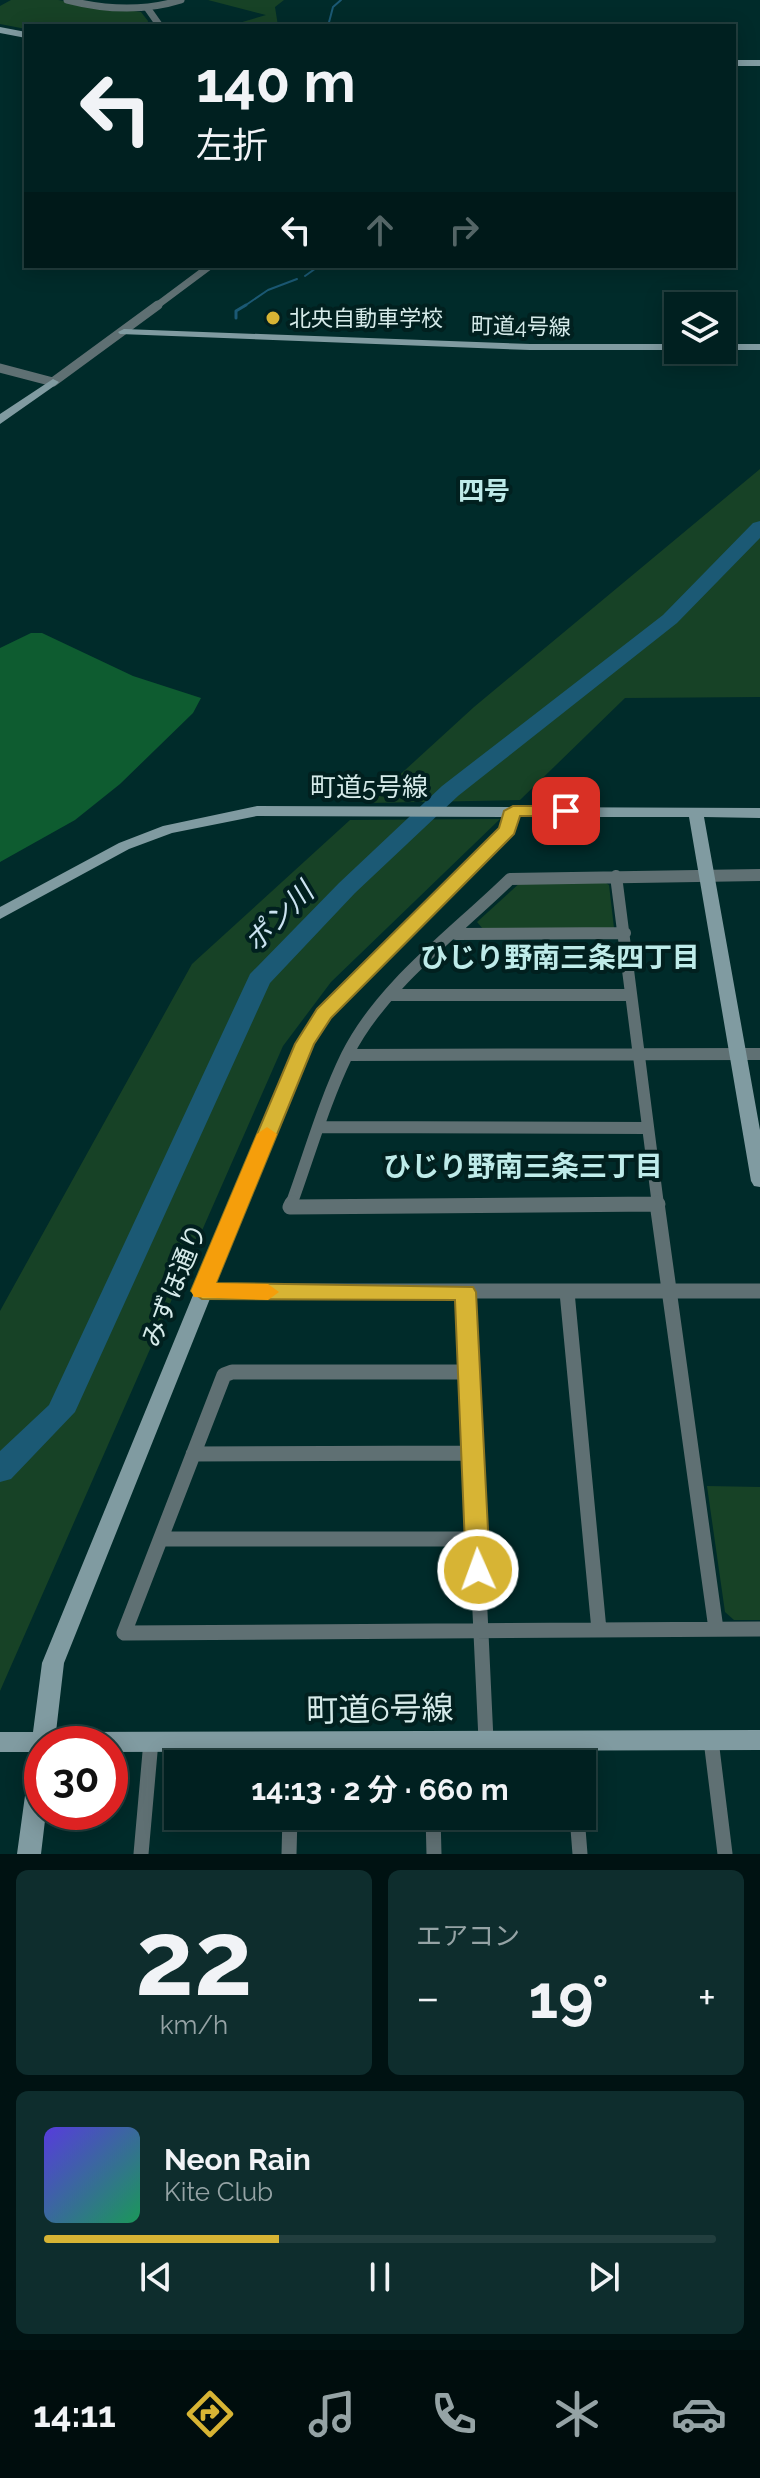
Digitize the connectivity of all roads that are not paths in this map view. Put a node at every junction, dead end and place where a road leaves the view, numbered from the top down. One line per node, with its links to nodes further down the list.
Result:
1 (67, 0): 3 (street)
2 (181, 0): 3 (street)
3 (148, 9): 4 (street)
4 (159, 24)
5 (0, 30): 6 (street)
6 (24, 35)
7 (736, 63): 8 (street)
8 (760, 63)
9 (207, 268): 10 (street)
10 (124, 332): 11 (street, 町道4号線); 15 (street)
11 (664, 347)
12 (736, 347): 13 (street)
13 (760, 347)
14 (0, 368): 15 (street)
15 (53, 382): 16 (street)
16 (0, 420)
17 (513, 811): 18 (street, 町道5号線); 23 (street, 町道5号線); 36 (street, みずほ通り)
18 (696, 813): 19 (street, 町道5号線); 20 (street)
19 (760, 813)
20 (707, 875): 21 (street); 22 (street); 28 (street)
21 (760, 875)
22 (616, 876): 24 (street); 25 (street)
23 (0, 914)
24 (625, 933): 25 (street); 27 (street)
25 (456, 934): 26 (street)
26 (392, 995): 27 (street); 30 (street)
27 (629, 995): 31 (street)
28 (738, 1054): 29 (street); 31 (street); 34 (street)
29 (760, 1054)
30 (347, 1055): 31 (street); 32 (street)
31 (638, 1055): 33 (street)
32 (319, 1127): 33 (street); 35 (street)
33 (647, 1128): 35 (street)
34 (760, 1181)
35 (658, 1204): 40 (street)
36 (202, 1291): 38 (street); 50 (street, みずほ通り)
37 (760, 1291): 40 (street)
38 (465, 1292): 39 (street); 41 (street)
39 (567, 1292): 40 (street); 48 (street)
40 (672, 1292): 46 (street)
41 (470, 1372): 42 (street); 43 (street)
42 (472, 1453): 43 (street); 45 (street)
43 (193, 1454): 44 (street)
44 (162, 1539): 45 (street); 49 (street)
45 (477, 1539): 49 (street)
46 (716, 1629): 47 (street); 48 (street)
47 (760, 1629)
48 (599, 1630): 49 (street)
49 (480, 1631): 53 (street)
50 (43, 1726)
51 (572, 1739): 53 (street, 町道6号線); 54 (street, 町道6号線); 63 (street)
52 (431, 1740): 53 (street, 町道6号線); 61 (street, 町道6号線); 62 (street)
53 (486, 1740)
54 (711, 1740): 55 (street, 町道6号線); 73 (street)
55 (760, 1740)
56 (128, 1741): 57 (street, 町道6号線)
57 (151, 1741): 60 (street, 町道6号線); 69 (street)
58 (0, 1742): 59 (street, 町道6号線)
59 (24, 1742)
60 (256, 1750)
61 (323, 1750)
62 (431, 1750)
63 (573, 1750)
64 (32, 1830): 68 (street, みずほ通り)
65 (290, 1830): 70 (street)
66 (433, 1830): 71 (street)
67 (578, 1830): 72 (street)
68 (29, 1854)
69 (141, 1854)
70 (289, 1854)
71 (434, 1854)
72 (580, 1854)
73 (725, 1854)

